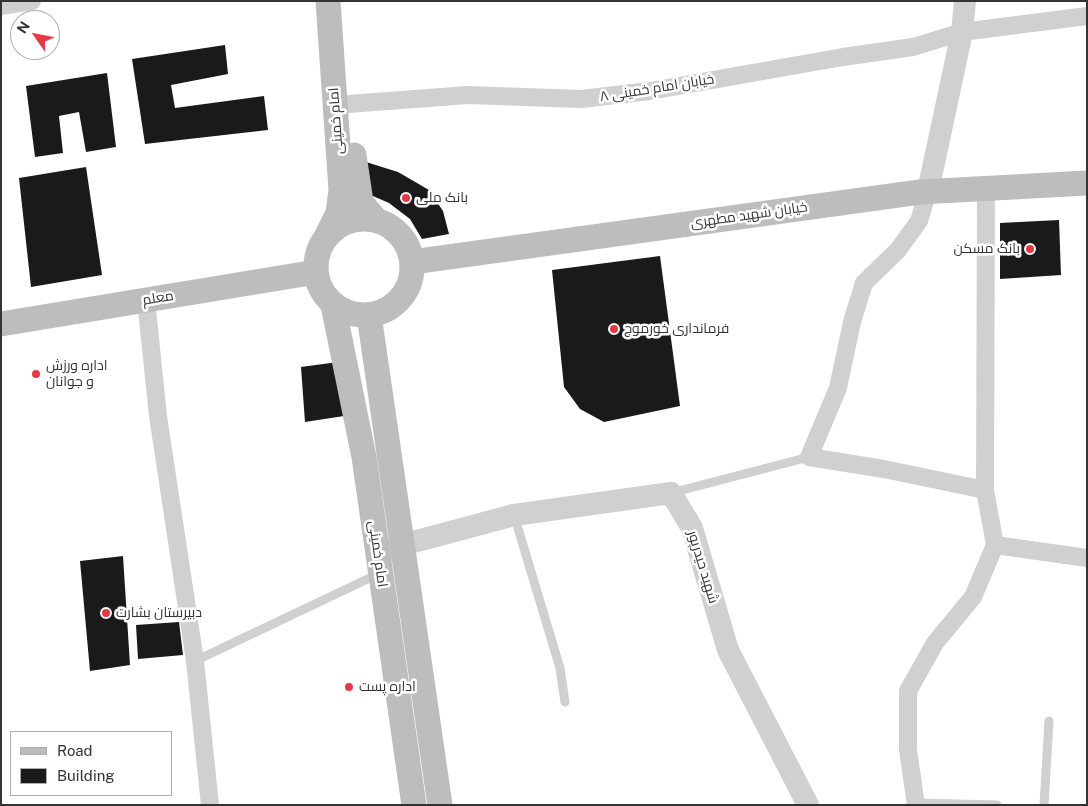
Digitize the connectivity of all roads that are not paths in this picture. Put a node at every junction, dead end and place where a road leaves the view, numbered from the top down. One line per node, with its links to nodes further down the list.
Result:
1 (328, 1): 11 (main road, امام خمینی)
2 (340, 1): 6 (main road, امام خمینی)
3 (966, 1): 5 (street)
4 (1087, 16): 5 (street, خیابان امام خمینی ۸)
5 (962, 32): 6 (street, خیابان امام خمینی ۸); 9 (street)
6 (348, 104): 10 (main road, امام خمینی)
7 (1087, 183): 8 (main road, خیابان شهید مطهری)
8 (986, 188): 9 (main road, خیابان شهید مطهری); 19 (street)
9 (928, 191): 12 (main road, خیابان شهید مطهری); 18 (street)
10 (377, 221): 11 (main road); 12 (main road)
11 (326, 237): 13 (main road)
12 (412, 262): 16 (main road)
13 (316, 272): 14 (main road, معلم); 15 (main road)
14 (146, 300): 17 (main road, معلم); 26 (street)
15 (333, 305): 16 (main road); 25 (main road, امام خمینی)
16 (369, 315): 22 (main road, امام خمینی)
17 (1, 324)
18 (809, 457): 19 (street); 20 (lane)
19 (985, 490): 23 (street)
20 (671, 493): 21 (street); 33 (street, شهید حیدرپور)
21 (514, 515): 22 (street); 27 (lane)
22 (402, 545): 25 (street); 32 (main road, امام خمینی)
23 (995, 545): 24 (street); 29 (street)
24 (1087, 558)
25 (379, 563): 26 (lane); 31 (main road, امام خمینی)
26 (195, 660): 30 (street)
27 (566, 702)
28 (1049, 721): 35 (lane)
29 (916, 804): 34 (lane)
30 (210, 805)
31 (414, 805)
32 (440, 805)
33 (808, 805)
34 (997, 805)
35 (1044, 805)

